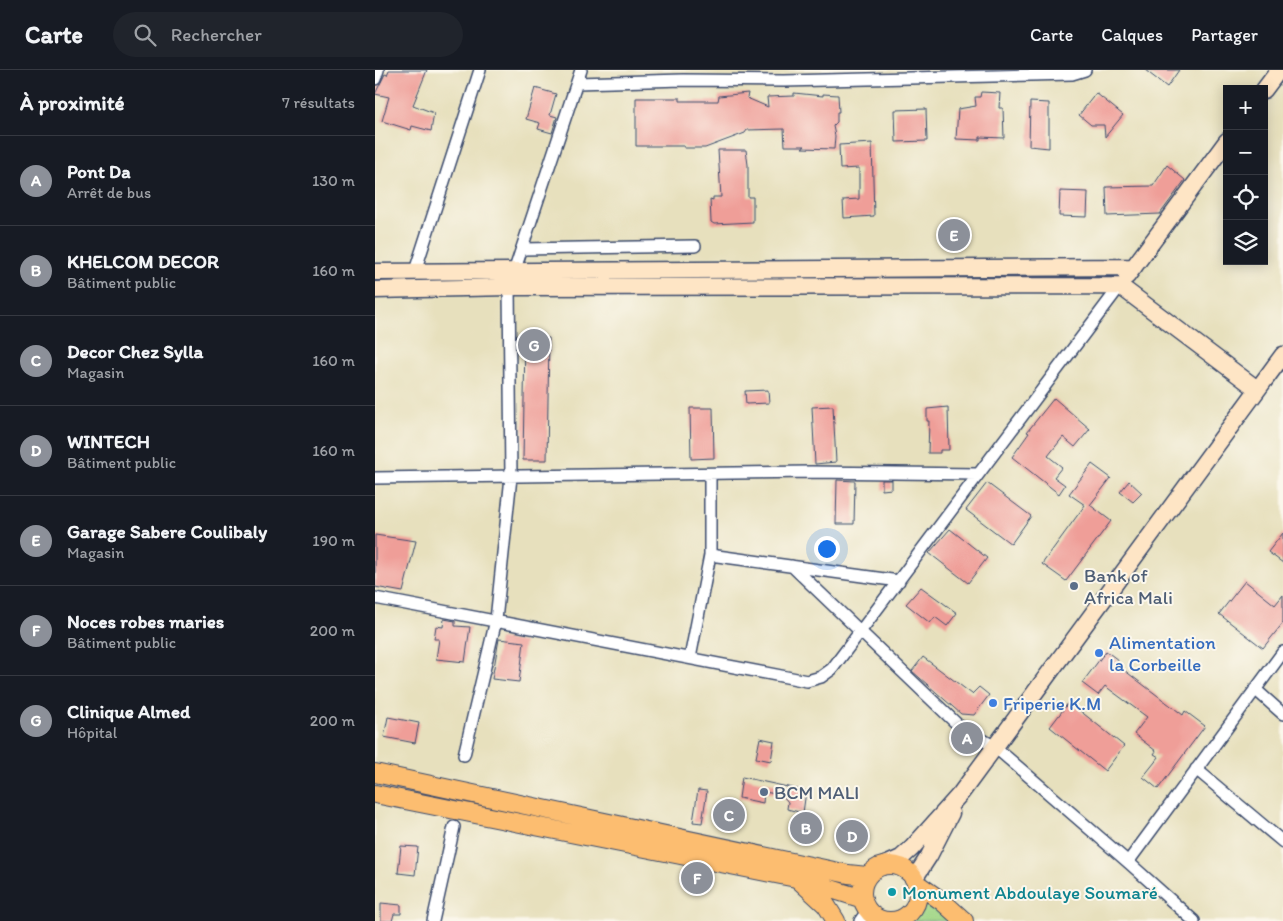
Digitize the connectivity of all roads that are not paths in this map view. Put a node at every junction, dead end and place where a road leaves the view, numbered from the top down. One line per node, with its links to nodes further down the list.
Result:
1 (378, 70): 9 (street)
2 (480, 70): 16 (street)
3 (581, 70): 10 (street)
4 (1085, 70): 6 (street)
5 (1279, 70): 11 (street)
6 (1035, 72): 8 (street)
7 (685, 75): 8 (street); 10 (street)
8 (785, 75)
9 (375, 79)
10 (577, 83): 14 (street)
11 (1268, 85)
12 (1223, 146): 15 (street)
13 (695, 246): 14 (street)
14 (523, 248): 17 (street)
15 (1133, 267): 17 (street); 19 (street)
16 (415, 271): 17 (street); 18 (street)
17 (516, 271): 20 (street)
18 (375, 272)
19 (1120, 286): 20 (street); 23 (street); 25 (street)
20 (509, 287): 21 (street); 26 (street)
21 (375, 290)
22 (1283, 355): 23 (street)
23 (1257, 389): 38 (street)
24 (710, 474): 25 (street); 26 (street); 28 (street)
25 (978, 474): 30 (street)
26 (511, 477): 27 (street); 32 (street)
27 (375, 478)
28 (710, 555): 29 (street); 35 (street)
29 (792, 566): 30 (street); 33 (street)
30 (899, 581): 33 (street)
31 (375, 598): 32 (street)
32 (496, 620): 35 (street); 39 (street)
33 (860, 631): 35 (street); 38 (street)
34 (1283, 652): 36 (street)
35 (689, 658)
36 (1255, 689): 37 (street); 41 (street)
37 (1283, 714)
38 (995, 747): 45 (street); 50 (street)
39 (464, 755)
40 (375, 767): 43 (main road)
41 (1197, 769): 49 (street); 50 (street)
42 (375, 773): 43 (main road)
43 (420, 782): 52 (main road)
44 (375, 794): 47 (main road)
45 (961, 794): 51 (street); 54 (street)
46 (375, 803): 47 (main road)
47 (434, 806): 53 (main road)
48 (454, 828): 56 (street)
49 (1283, 842)
50 (1128, 862): 60 (street)
51 (883, 866): 52 (main road); 54 (main road)
52 (867, 876): 55 (main road)
53 (796, 878): 55 (main road); 57 (main road)
54 (915, 881): 58 (main road); 59 (main road)
55 (864, 910): 58 (main road)
56 (433, 921)
57 (836, 921)
58 (891, 921)
59 (965, 921)
60 (1194, 921)

